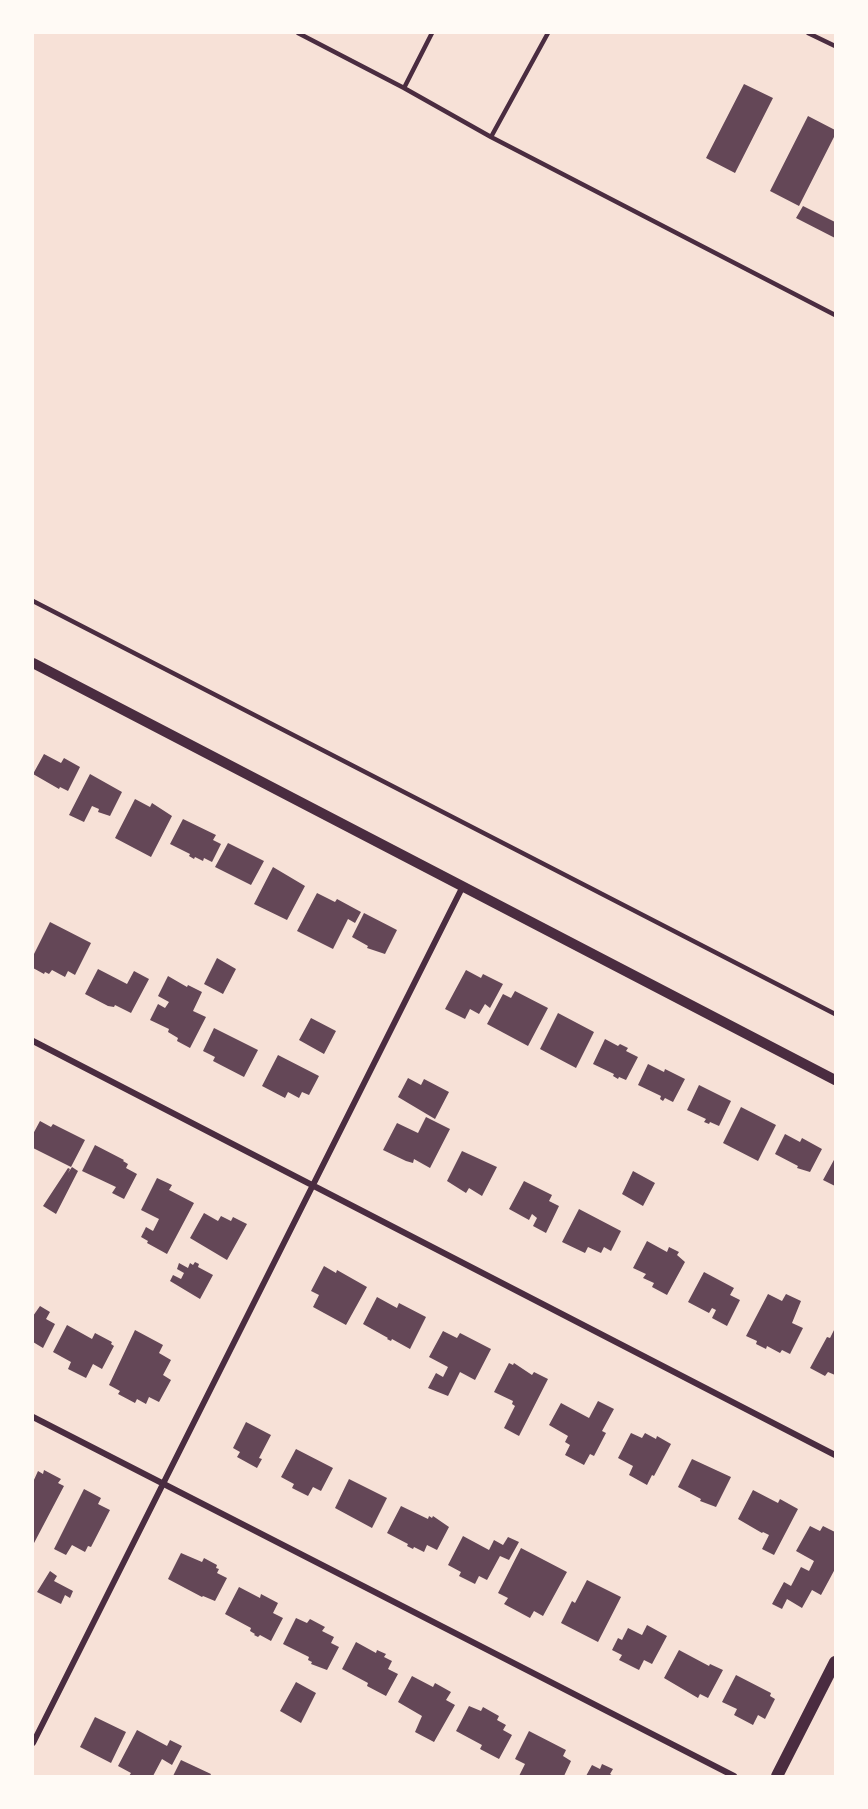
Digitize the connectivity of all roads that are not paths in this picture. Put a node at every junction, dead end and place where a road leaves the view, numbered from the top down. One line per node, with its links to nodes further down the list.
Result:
1 (298, 33): 6 (lane)
2 (432, 33): 6 (lane)
3 (548, 33): 7 (lane)
4 (808, 33): 5 (lane)
5 (835, 46)
6 (405, 88): 7 (lane)
7 (491, 137): 8 (lane)
8 (835, 315)
9 (33, 601): 12 (lane)
10 (33, 663): 11 (street)
11 (463, 886): 14 (street); 15 (street)
12 (835, 1014)
13 (33, 1041): 15 (street)
14 (835, 1080)
15 (313, 1184): 17 (street); 18 (street)
16 (33, 1417): 18 (street)
17 (835, 1455)
18 (163, 1484): 20 (street); 21 (street)
19 (835, 1662): 22 (main road)
20 (33, 1743)
21 (734, 1776)
22 (777, 1776)

